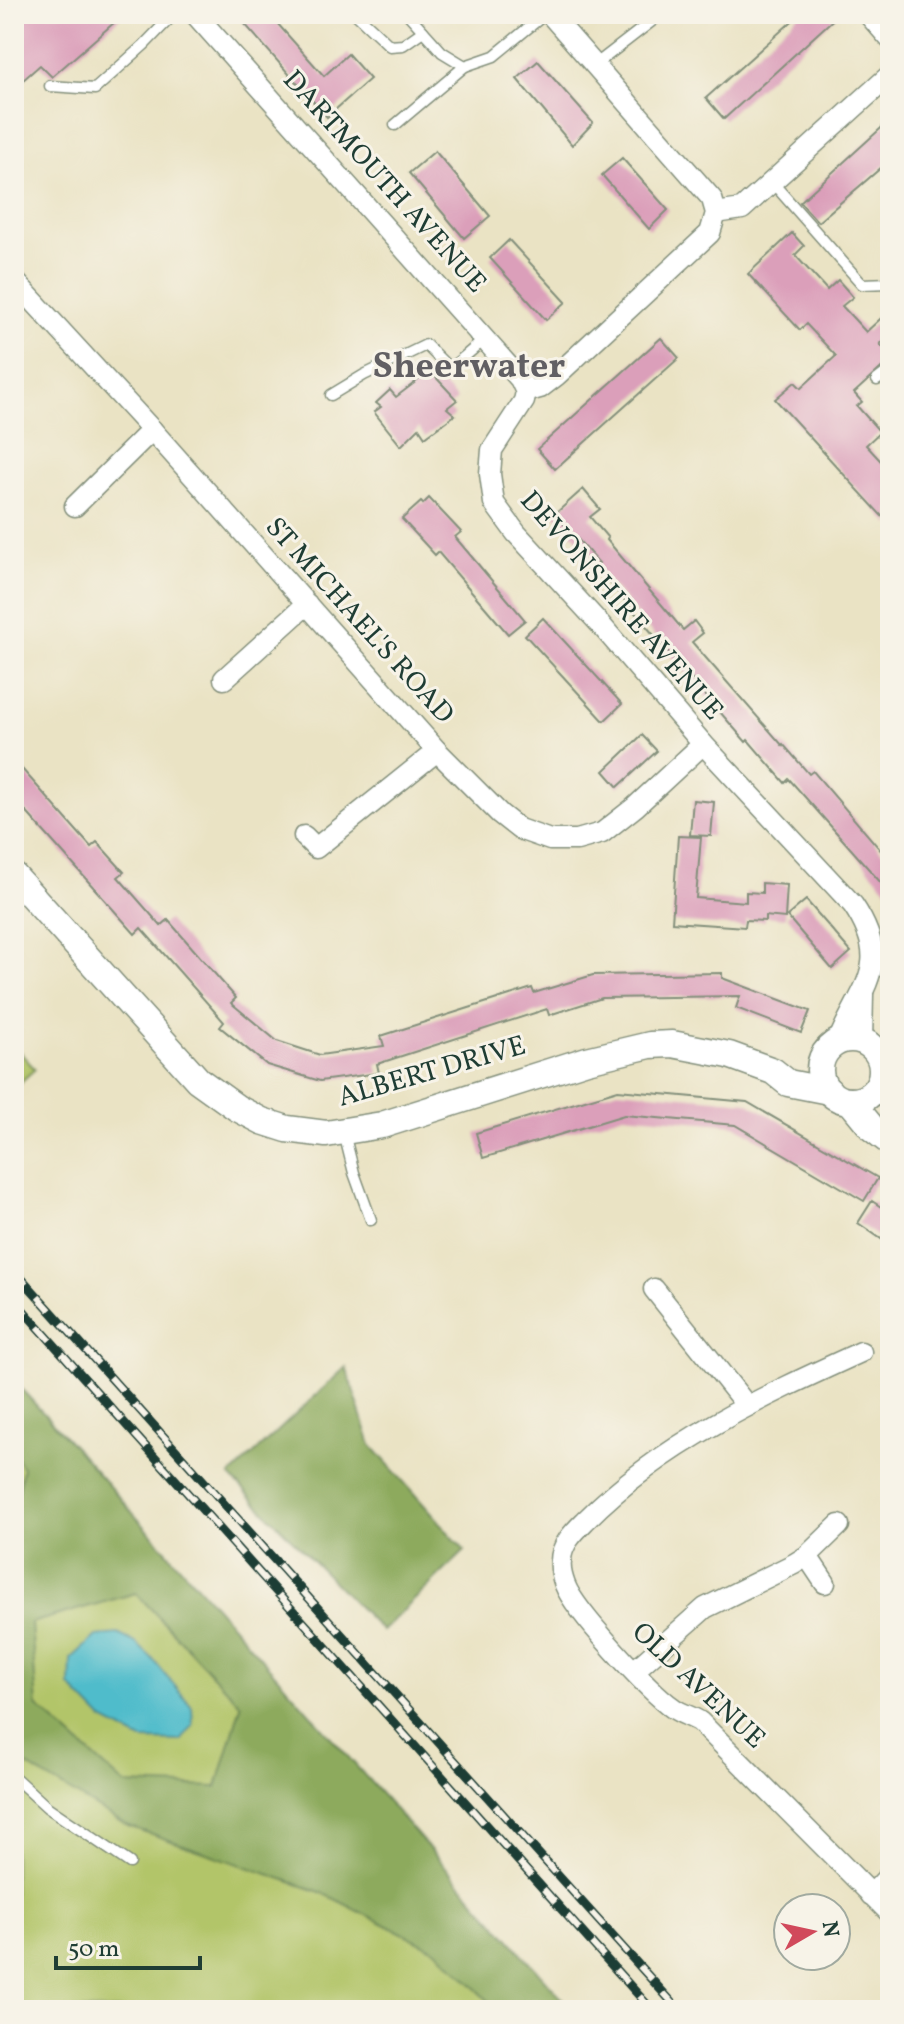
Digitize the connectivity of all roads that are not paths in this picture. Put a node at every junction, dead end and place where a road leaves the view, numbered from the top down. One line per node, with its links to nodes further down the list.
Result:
1 (174, 14): 13 (lane)
2 (195, 14): 20 (street, DARTMOUTH AVENUE)
3 (356, 14): 8 (lane)
4 (408, 14): 8 (lane)
5 (548, 14): 10 (street); 11 (lane)
6 (661, 14): 10 (lane)
7 (868, 14): 9 (street)
8 (423, 31): 11 (lane)
9 (890, 39)
10 (595, 65): 16 (street)
11 (465, 66): 14 (lane)
12 (890, 75): 15 (street)
13 (50, 86)
14 (395, 125)
15 (772, 182): 16 (street); 18 (lane)
16 (716, 213): 23 (street)
17 (14, 280): 19 (street, ST MICHAEL'S ROAD)
18 (890, 283)
19 (22, 304): 25 (street, ST MICHAEL'S ROAD)
20 (486, 338): 23 (street, DARTMOUTH AVENUE); 24 (lane)
21 (890, 370): 22 (lane)
22 (877, 380)
23 (526, 392): 29 (street, DEVONSHIRE AVENUE)
24 (331, 395)
25 (152, 430): 26 (street); 27 (street, ST MICHAEL'S ROAD)
26 (75, 506)
27 (307, 604): 28 (street); 30 (street, ST MICHAEL'S ROAD)
28 (224, 679)
29 (703, 744): 30 (street, ST MICHAEL'S ROAD); 33 (street, DEVONSHIRE AVENUE)
30 (437, 751): 31 (street)
31 (304, 836)
32 (14, 876): 39 (street, ALBERT DRIVE)
33 (850, 1041): 34 (street); 35 (street)
34 (821, 1063): 36 (street, ALBERT DRIVE); 37 (street)
35 (886, 1066): 37 (street)
36 (773, 1071): 37 (street, ALBERT DRIVE); 39 (street, ALBERT DRIVE)
37 (850, 1096): 38 (street); 40 (street)
38 (890, 1128)
39 (344, 1133): 41 (lane)
40 (890, 1142)
41 (371, 1220)
42 (654, 1289): 44 (street)
43 (861, 1352): 44 (street, OLD AVENUE)
44 (747, 1406): 48 (street, OLD AVENUE)
45 (839, 1525): 46 (street)
46 (807, 1556): 47 (street); 48 (street)
47 (825, 1583)
48 (635, 1670): 52 (street, OLD AVENUE)
49 (14, 1777): 50 (lane)
50 (130, 1863)
51 (890, 1875): 52 (street)
52 (871, 1895): 53 (street, OLD AVENUE)
53 (890, 1913)

